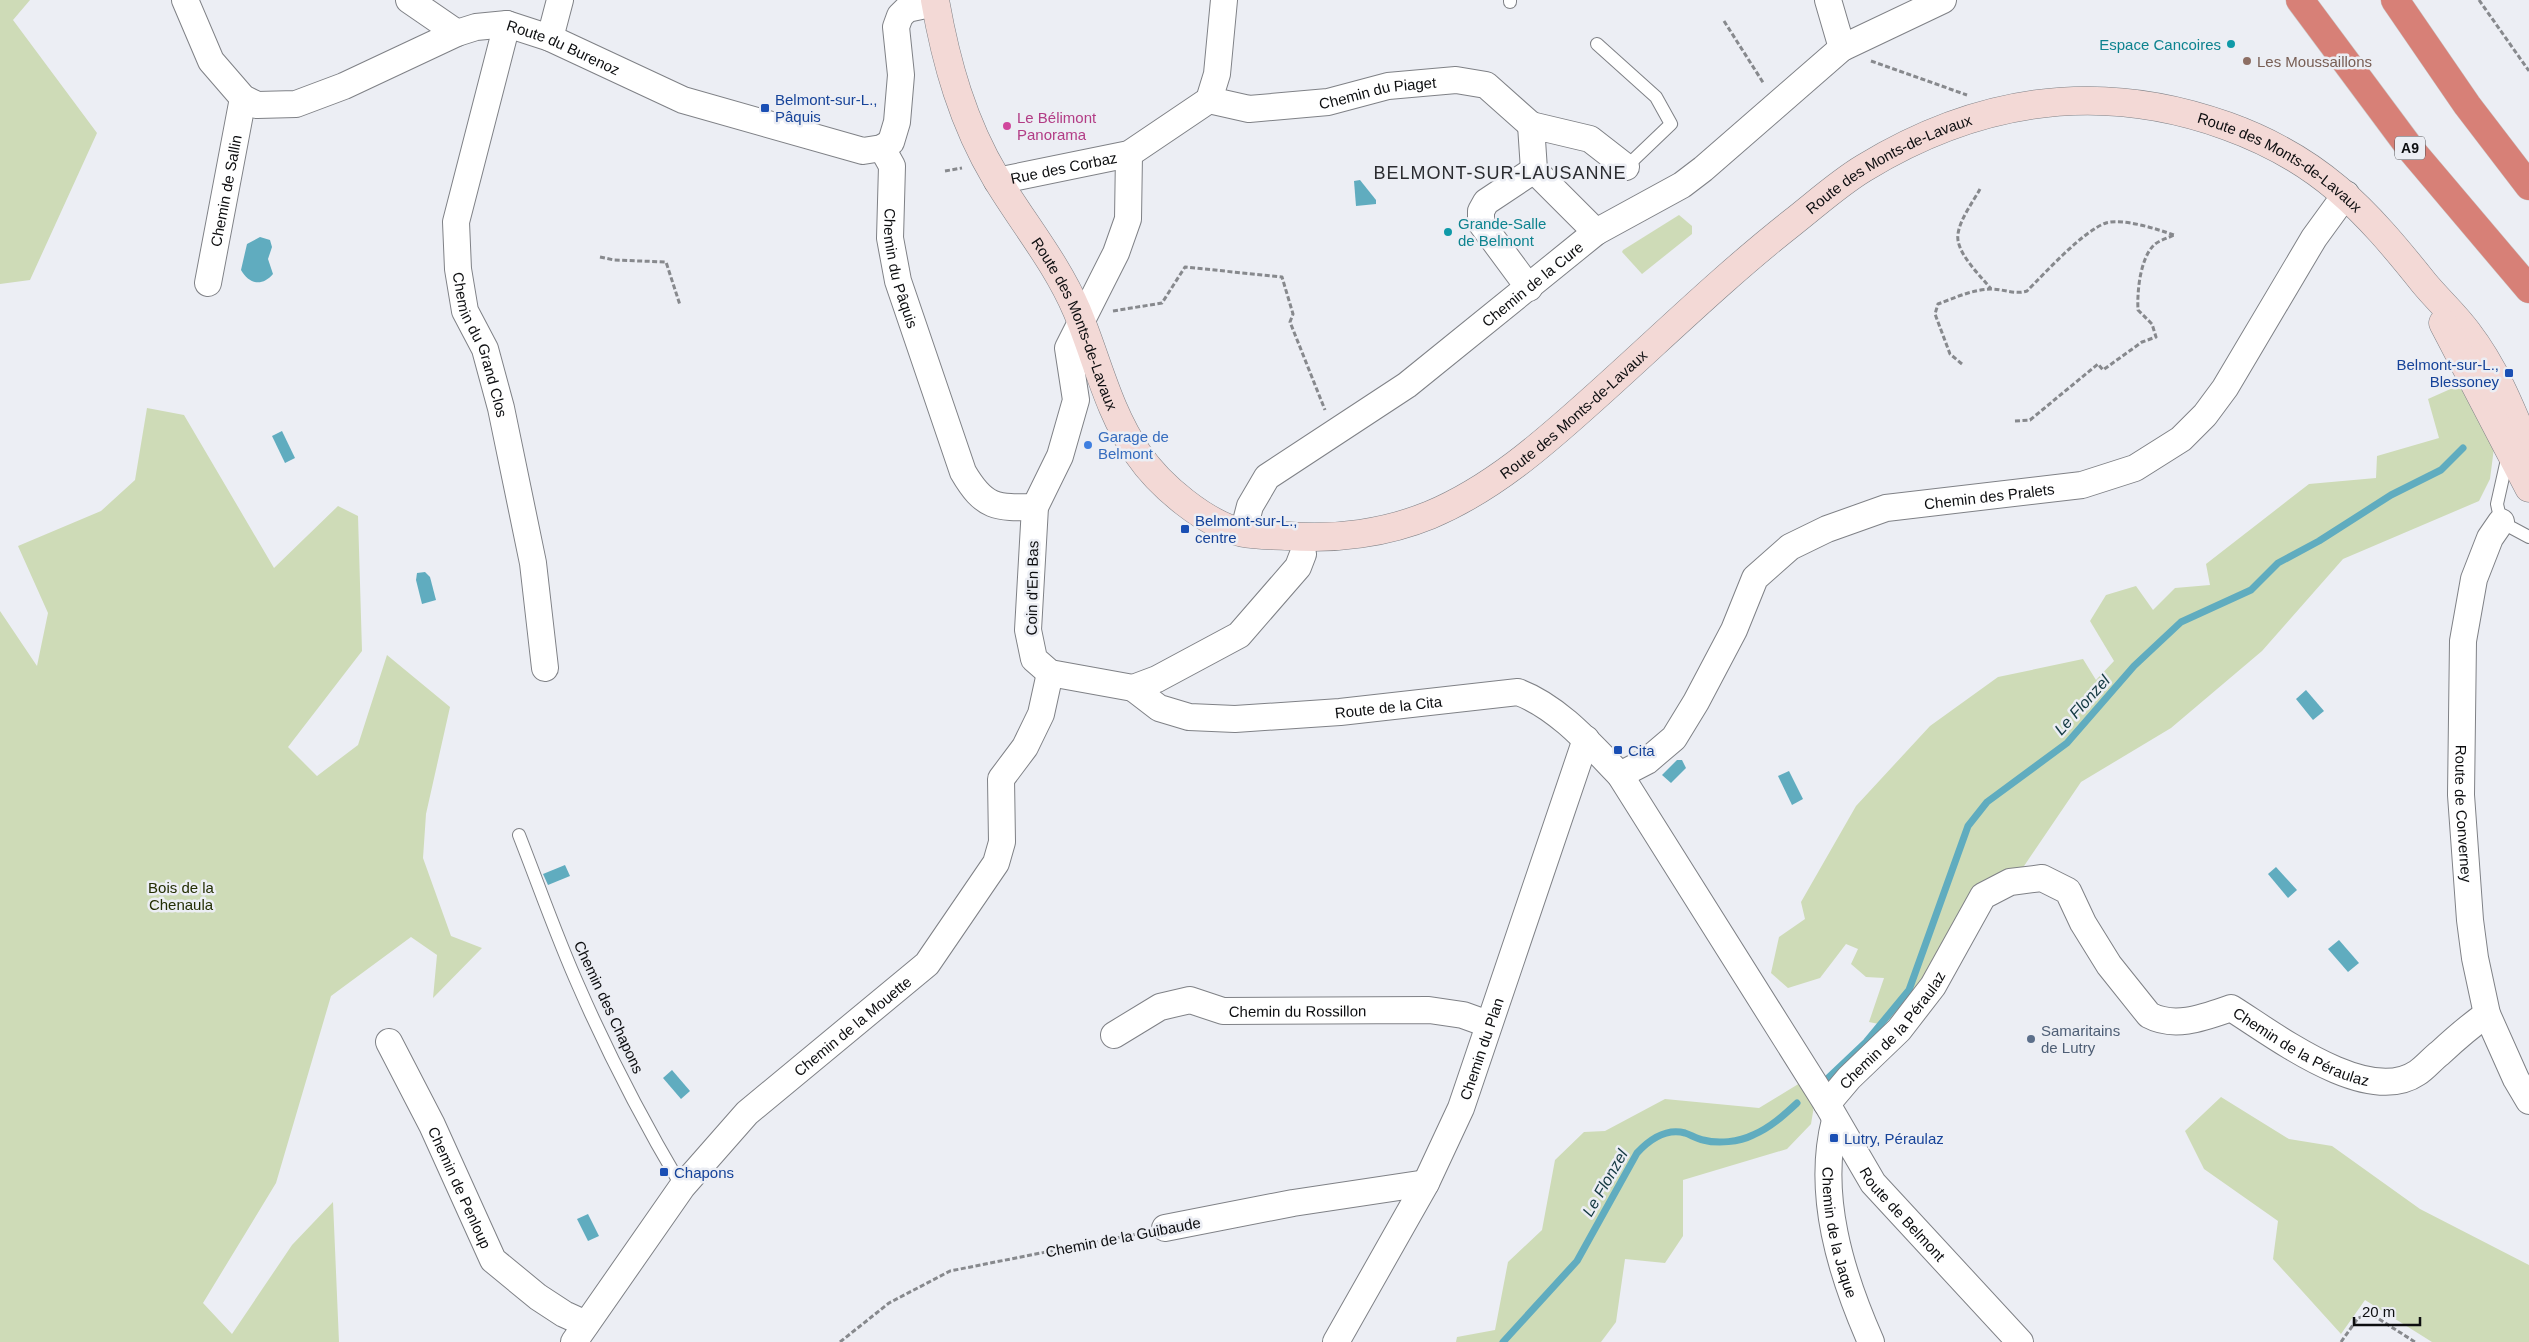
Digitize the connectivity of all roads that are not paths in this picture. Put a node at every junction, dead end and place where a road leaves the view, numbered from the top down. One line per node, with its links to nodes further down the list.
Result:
1 (186, 0): 15 (street)
2 (410, 0): 11 (street)
3 (560, 0): 12 (street)
4 (1224, 0): 16 (street)
5 (1828, 0): 14 (street)
6 (1943, 0): 14 (street, Chemin de la Cure)
7 (2300, 0): 28 (highway, A9)
8 (2395, 0): 23 (highway)
9 (935, 2): 18 (street); 22 (street, Route des Monts-de-Lavaux)
10 (507, 24): 11 (street, Route du Burenoz); 12 (street, Route du Burenoz); 37 (street, Chemin du Grand Clos)
11 (457, 33): 15 (street, Route du Burenoz)
12 (550, 38): 18 (street, Route du Burenoz)
13 (1597, 44): 20 (lane)
14 (1853, 53): 25 (street, Chemin de la Cure)
15 (243, 98): 26 (street, Chemin de Sallin)
16 (1209, 100): 17 (street, Chemin du Piaget); 19 (street, Rue des Corbaz)
17 (1531, 126): 20 (street); 21 (street)
18 (882, 148): 32 (street, Chemin du Pâquis)
19 (1129, 154): 22 (street, Rue des Corbaz); 29 (street, Rue des Corbaz)
20 (1626, 167)
21 (1534, 170): 25 (street); 27 (street)
22 (997, 181): 29 (street, Route des Monts-de-Lavaux)
23 (2529, 186)
24 (2346, 194): 30 (street, Route des Monts-de-Lavaux); 34 (street, Route des Monts-de-Lavaux); 41 (street, Chemin des Pralets)
25 (1596, 232): 27 (street, Chemin de la Cure)
26 (208, 283)
27 (1529, 288): 34 (street, Chemin de la Cure)
28 (2529, 289)
29 (1080, 319): 32 (street, Coin d'En Bas); 34 (street, Route des Monts-de-Lavaux)
30 (2519, 451): 31 (street, Route des Monts-de-Lavaux); 33 (lane)
31 (2529, 488)
32 (1035, 507): 38 (street, Coin d'En Bas)
33 (2501, 522): 35 (lane); 43 (street, Route de Converney)
34 (1243, 533)
35 (2529, 537)
36 (1303, 554): 39 (street)
37 (545, 668)
38 (1050, 673): 39 (street); 51 (street, Chemin de la Mouette)
39 (1133, 688): 40 (street, Route de la Cita)
40 (1586, 740): 41 (street, Route de la Cita); 44 (street, Chemin du Plan)
41 (1620, 775): 47 (street, Route de la Cita)
42 (518, 835): 51 (lane, Chemin des Chapons)
43 (2487, 1014): 48 (street, Route de Converney); 49 (street, Chemin de la Péraulaz)
44 (1488, 1024): 45 (street, Chemin du Rossillon); 50 (street, Chemin du Plan)
45 (1114, 1035)
46 (389, 1042): 53 (street, Chemin de Penloup)
47 (1806, 1072): 49 (street, Route de Belmont)
48 (2529, 1101)
49 (1831, 1112): 55 (street, Chemin de la Jaque); 56 (street, Route de Belmont)
50 (1426, 1183): 52 (street, Chemin de la Guibaude); 54 (street, Chemin du Plan)
51 (682, 1187): 53 (street, Chemin de la Mouette)
52 (1165, 1228)
53 (580, 1333)
54 (1336, 1342)
55 (1871, 1342)
56 (2020, 1342)

